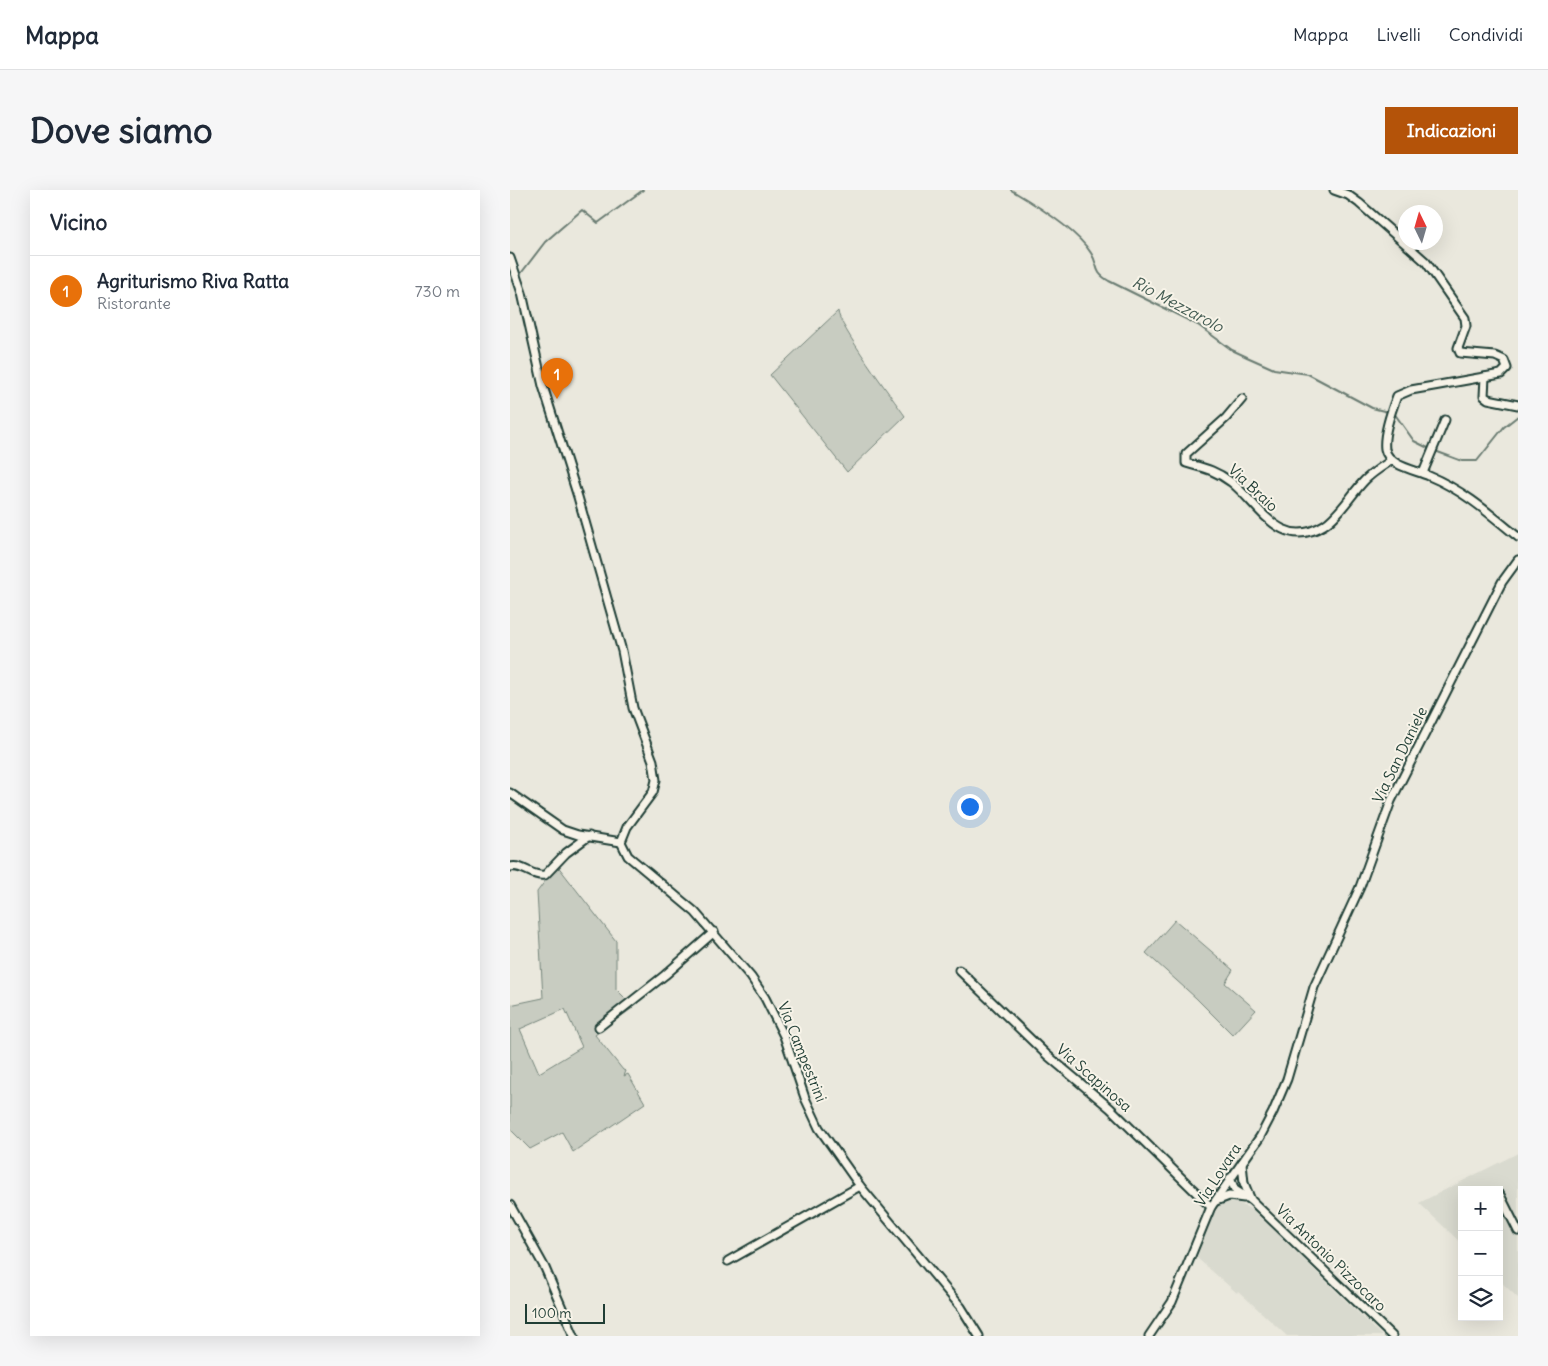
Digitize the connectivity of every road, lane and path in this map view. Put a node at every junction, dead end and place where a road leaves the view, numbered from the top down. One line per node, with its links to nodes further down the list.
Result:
1 (1334, 190): 3 (street)
2 (510, 258): 13 (street)
3 (1485, 377): 5 (street); 7 (street)
4 (1242, 399): 7 (street, Via Braio)
5 (1518, 405)
6 (1445, 420): 8 (street)
7 (1392, 460): 8 (street)
8 (1423, 473): 9 (street)
9 (1518, 537)
10 (1518, 560): 17 (street, Via San Daniele)
11 (510, 792): 12 (street)
12 (589, 836): 13 (street); 14 (street)
13 (621, 842): 15 (street, Via Campestrini)
14 (510, 867)
15 (714, 932): 18 (street); 22 (street, Via Campestrini)
16 (959, 970): 26 (street, Via Scapinosa)
17 (1302, 1026): 19 (street, Via Lovara)
18 (599, 1027)
19 (1242, 1162): 20 (street, Via Lovara); 21 (street, Via Antonio Pizzocaro)
20 (1230, 1178): 21 (street); 23 (street, Via Antonio Pizzocaro); 26 (street, Via Lovara)
21 (1244, 1183): 23 (street, Via Antonio Pizzocaro)
22 (860, 1186): 28 (street); 30 (street, Via Campestrini)
23 (1251, 1200): 26 (street); 32 (street, Via Antonio Pizzocaro)
24 (1503, 1201): 27 (street)
25 (510, 1205): 29 (street)
26 (1212, 1205): 31 (street, Via Lovara)
27 (1518, 1231)
28 (728, 1261)
29 (574, 1336)
30 (979, 1336)
31 (1149, 1336)
32 (1392, 1336)

